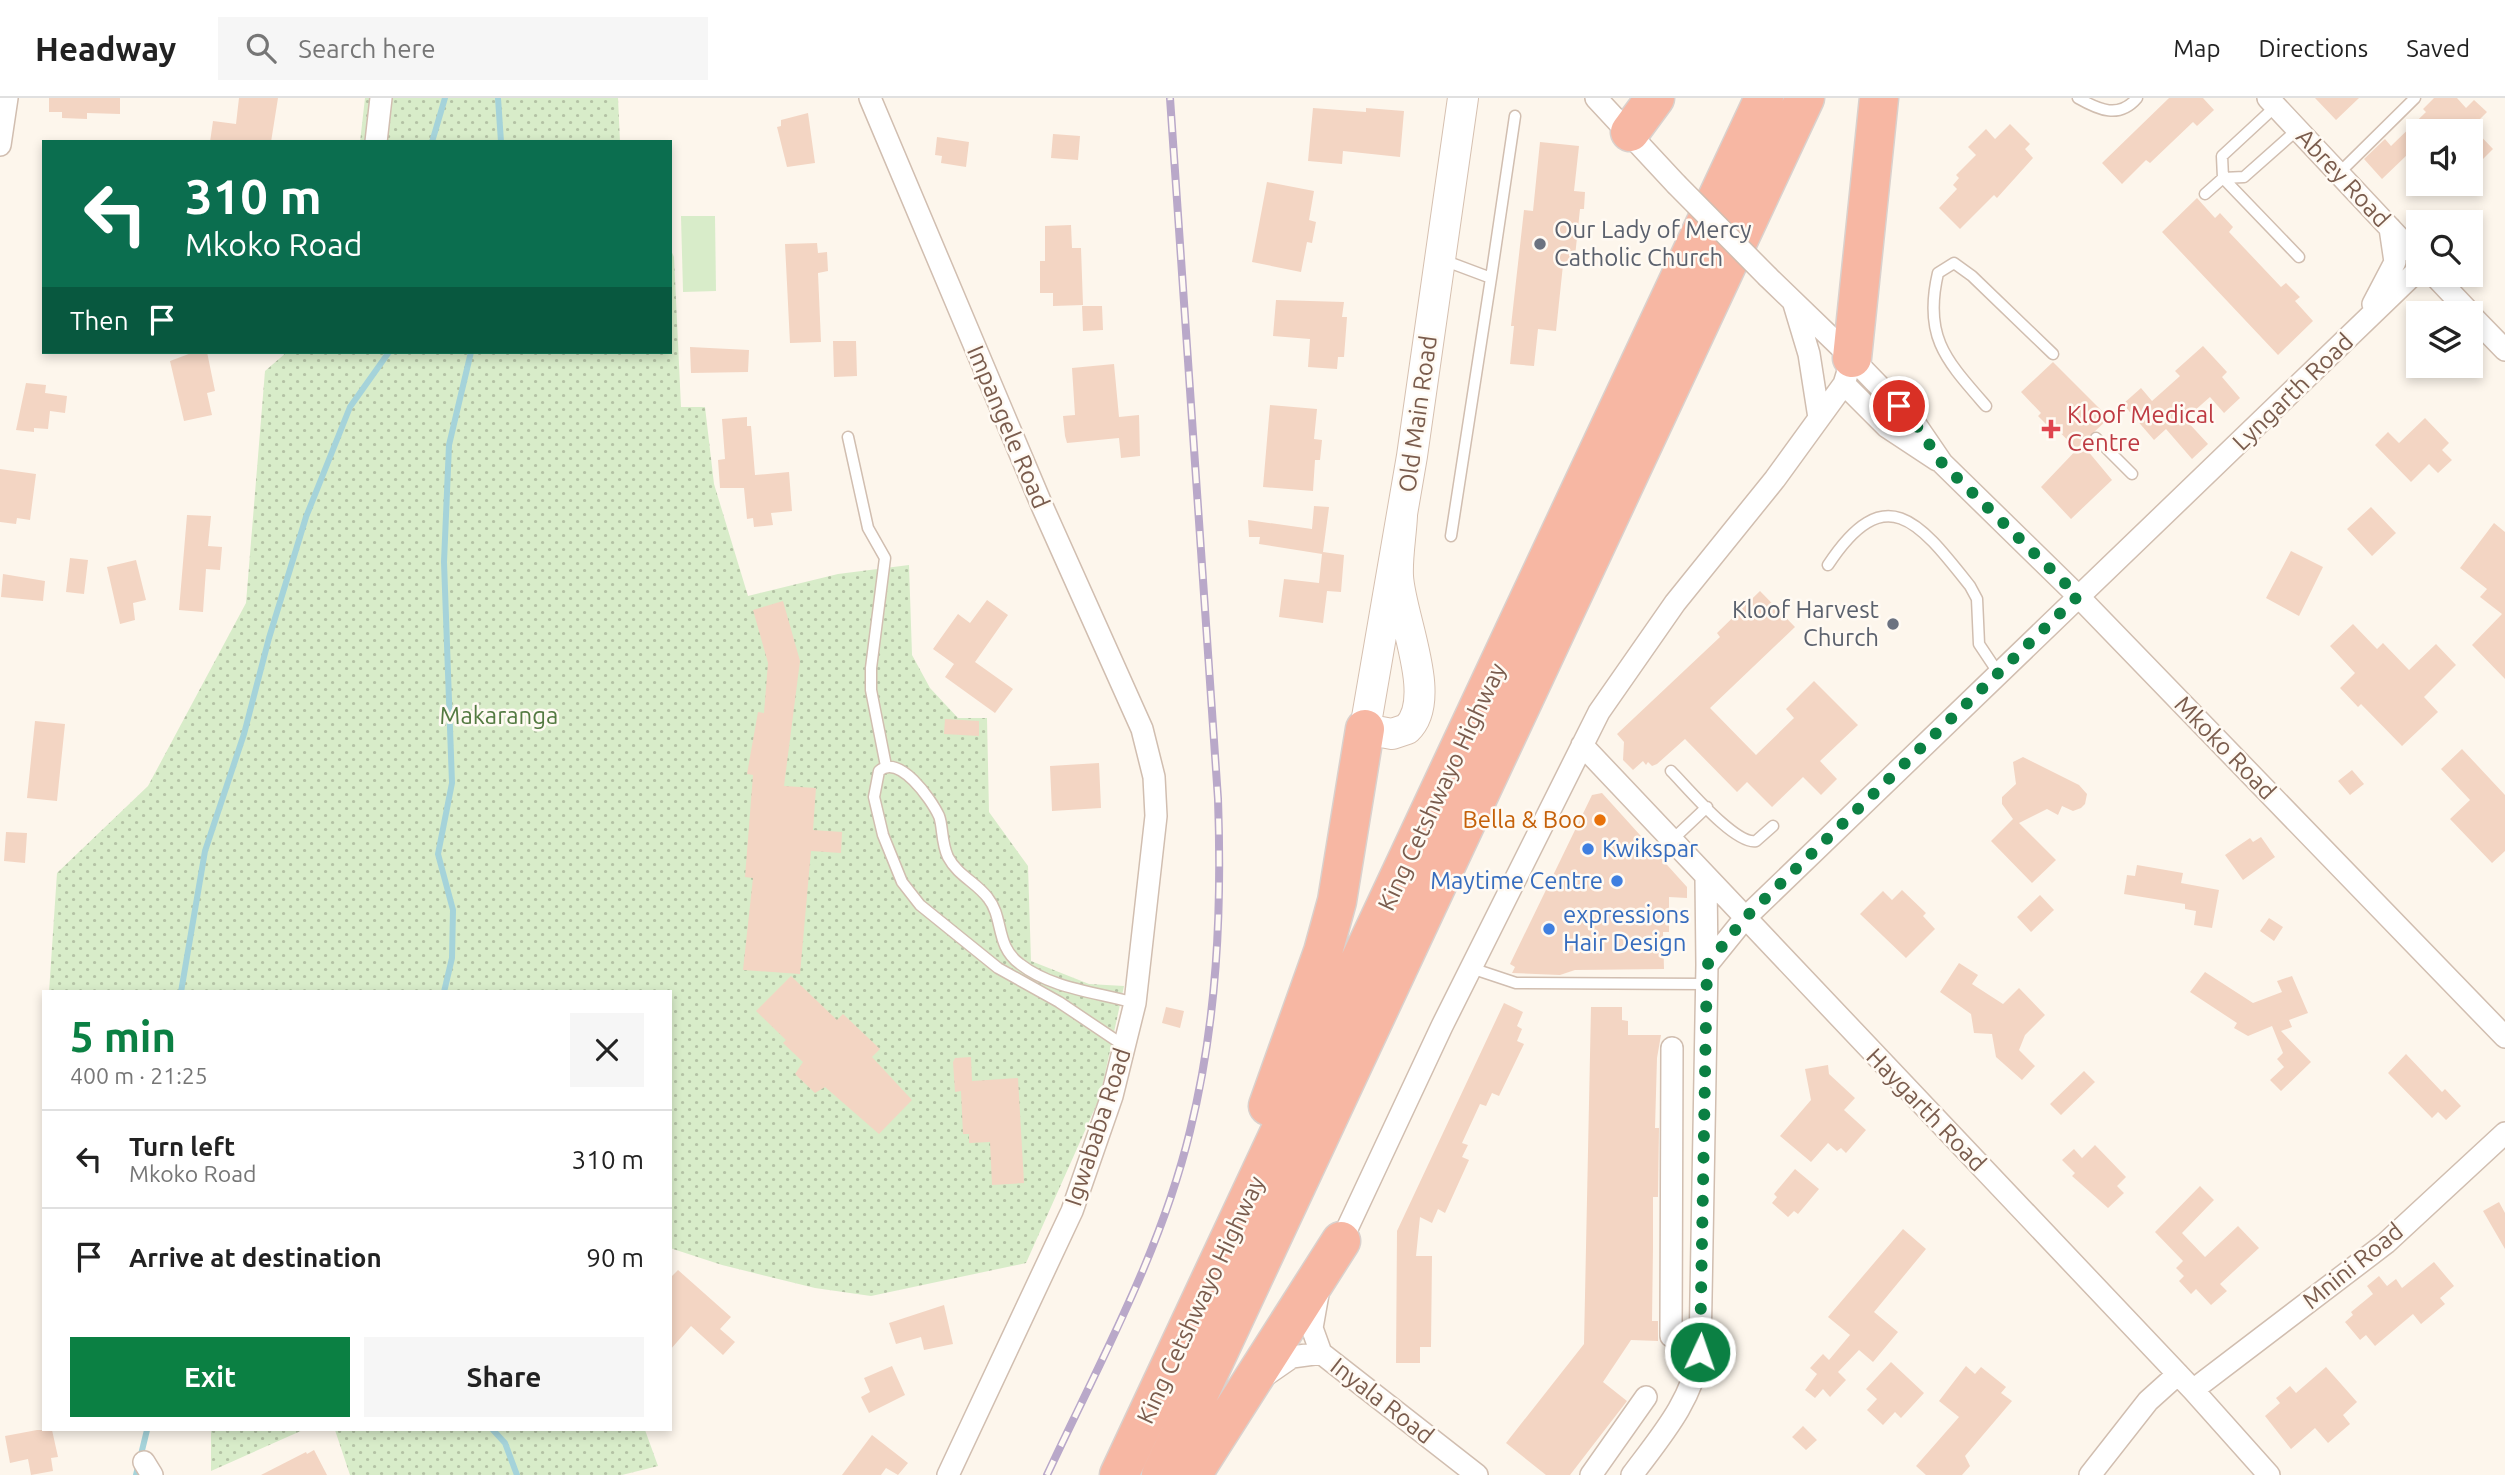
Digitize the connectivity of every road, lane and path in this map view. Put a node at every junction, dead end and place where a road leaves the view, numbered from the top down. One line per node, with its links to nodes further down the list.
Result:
1 (7, 98): 19 (street)
2 (381, 98): 18 (street)
3 (870, 98): 51 (street, Impangele Road)
4 (1478, 98): 14 (street)
5 (1596, 98): 17 (street, Mkoko Road)
6 (1655, 98): 17 (highway)
7 (1763, 98): 46 (highway, King Cetshwayo Highway)
8 (1805, 98): 82 (highway, King Cetshwayo Highway)
9 (1879, 98): 36 (highway)
10 (2078, 98): 11 (lane)
11 (2137, 98)
12 (2415, 98): 20 (lane)
13 (2272, 102): 16 (street, Abrey Road); 21 (lane)
14 (1462, 110): 26 (street, Old Main Road)
15 (1515, 116): 27 (lane)
16 (2297, 130): 20 (street, Abrey Road); 21 (lane)
17 (1630, 132): 31 (street, Mkoko Road, bridge)
18 (376, 140)
19 (0, 145)
20 (2338, 174): 23 (street, Abrey Road)
21 (2223, 178): 22 (lane); 25 (lane)
22 (2205, 194)
23 (2390, 228): 24 (street, Abrey Road); 33 (street)
24 (2406, 245)
25 (2300, 257)
26 (1440, 259): 27 (lane); 42 (street, Old Main Road)
27 (1491, 278): 43 (lane)
28 (2406, 282): 33 (street, Lyngarth Road)
29 (2445, 287): 30 (street)
30 (2458, 301)
31 (1794, 303): 36 (street, Mkoko Road); 38 (street)
32 (2483, 327): 34 (street)
33 (2343, 345): 45 (street, Lyngarth Road)
34 (2505, 350)
35 (2053, 354): 37 (lane)
36 (1848, 371): 38 (street, Inyala Road); 45 (street, Mkoko Road)
37 (1986, 406)
38 (1819, 418): 50 (street, Inyala Road)
39 (848, 437): 52 (lane)
40 (2096, 438): 41 (lane)
41 (2132, 474)
42 (1402, 516): 49 (street, Old Main Road); 49 (street)
43 (1451, 536)
44 (1828, 565): 48 (lane)
45 (2078, 596): 48 (street, Lyngarth Road); 66 (street, Mkoko Road)
46 (1516, 630): 47 (lane); 57 (highway, King Cetshwayo Highway)
47 (1488, 660)
48 (1999, 674): 60 (street, Lyngarth Road)
49 (1365, 729): 75 (highway)
50 (1582, 745): 58 (street, Haygarth Road); 62 (street, Inyala Road)
51 (1150, 755): 65 (street, Igwababa Road)
52 (886, 766): 61 (lane); 64 (lane)
53 (1671, 771): 55 (lane)
54 (1429, 779): 57 (lane)
55 (1707, 807): 56 (lane); 58 (lane)
56 (1773, 827)
57 (1422, 828): 75 (highway, King Cetshwayo Highway)
58 (1671, 841): 59 (street, Haygarth Road)
59 (1706, 878): 60 (street, Haygarth Road); 63 (street)
60 (1745, 918): 63 (street, Lyngarth Road); 76 (street, Haygarth Road)
61 (1021, 965): 64 (lane); 65 (lane)
62 (1471, 968): 63 (lane); 70 (street, Inyala Road)
63 (1706, 974): 71 (street)
64 (1014, 977): 67 (lane)
65 (1135, 1003): 67 (street, Igwababa Road)
66 (2505, 1037)
67 (1126, 1047): 80 (street, Igwababa Road)
68 (1672, 1048): 72 (street)
69 (2505, 1133): 76 (street, Mnini Road)
70 (1341, 1241): 74 (street, Inyala Road); 77 (highway)
71 (1703, 1270): 72 (street); 86 (street)
72 (1671, 1271): 73 (street)
73 (1671, 1336)
74 (1321, 1353): 77 (street, Inyala Road); 84 (street, Inyala Road)
75 (1168, 1370): 81 (highway, King Cetshwayo Highway)
76 (2186, 1382): 87 (street, Mnini Road); 88 (street, Haygarth Road)
77 (1251, 1387): 83 (highway)
78 (1646, 1397): 79 (street)
79 (1597, 1468): 85 (street)
80 (948, 1475)
81 (1119, 1475)
82 (1161, 1475)
83 (1192, 1475)
84 (1477, 1475)
85 (1622, 1475)
86 (1632, 1475)
87 (2090, 1475)
88 (2269, 1475)

